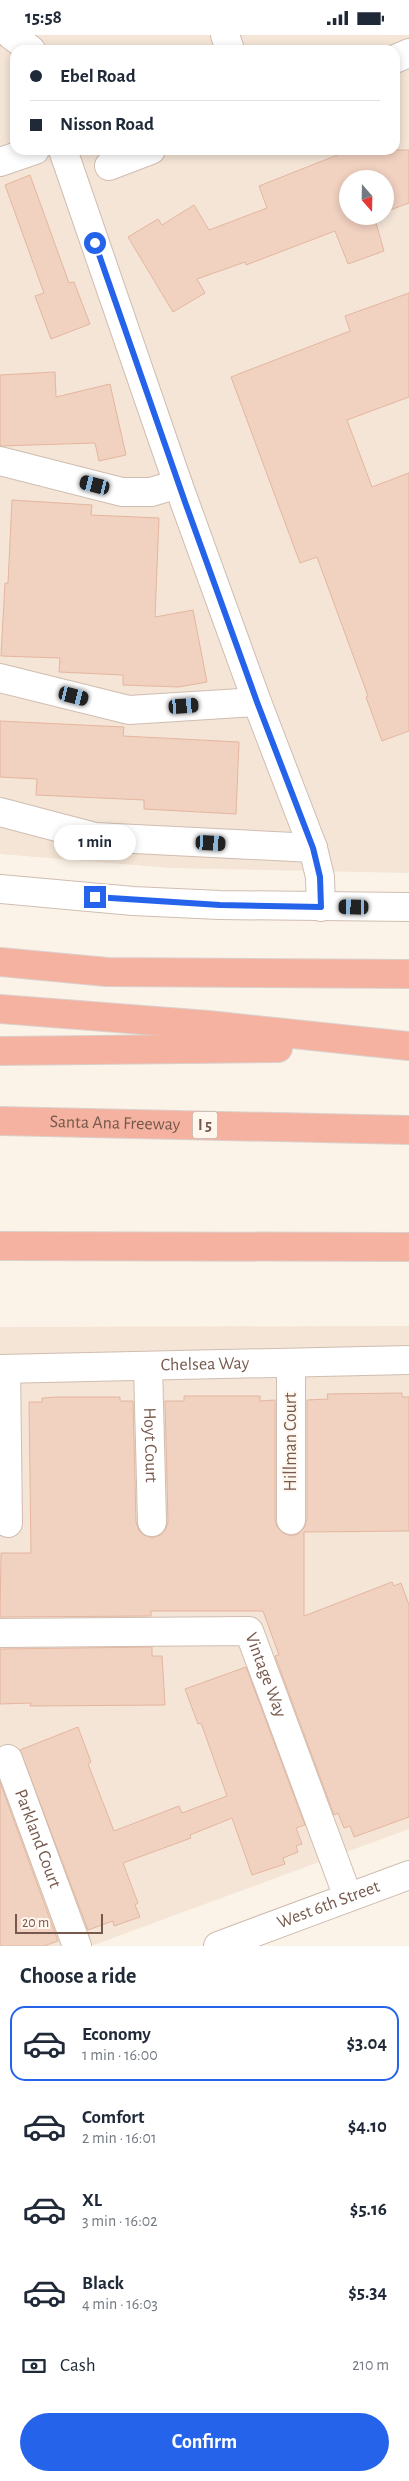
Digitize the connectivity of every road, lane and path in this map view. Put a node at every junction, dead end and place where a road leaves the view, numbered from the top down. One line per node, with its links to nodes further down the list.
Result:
1 (11, 35): 2 (street)
2 (24, 45)
3 (22, 155): 6 (street)
4 (65, 155): 9 (street)
5 (138, 155): 7 (street)
6 (0, 163)
7 (109, 166)
8 (0, 461): 9 (street)
9 (178, 484): 11 (street)
10 (0, 678): 11 (street)
11 (257, 702): 13 (street)
12 (0, 813): 13 (street)
13 (313, 848): 15 (street)
14 (0, 889): 15 (street)
15 (321, 907): 16 (street)
16 (409, 907)
17 (0, 962): 18 (highway)
18 (409, 974)
19 (0, 1009): 20 (highway)
20 (409, 1047): 21 (highway)
21 (0, 1051)
22 (0, 1121): 23 (highway, Santa Ana Freeway / I 5)
23 (409, 1130)
24 (0, 1246): 25 (highway)
25 (409, 1247)
26 (409, 1360): 27 (street, Chelsea Way)
27 (291, 1363): 28 (street, Chelsea Way); 30 (street, Hillman Court)
28 (148, 1366): 29 (street, Chelsea Way); 31 (street, Hoyt Court)
29 (3, 1369): 32 (street)
30 (291, 1520)
31 (152, 1522)
32 (8, 1523)
33 (0, 1633): 36 (street, Vintage Way)
34 (8, 1759): 37 (street, Parkland Court)
35 (409, 1875): 36 (street, West 6th Street)
36 (348, 1897): 38 (street, West 6th Street)
37 (77, 1946)
38 (218, 1946)

